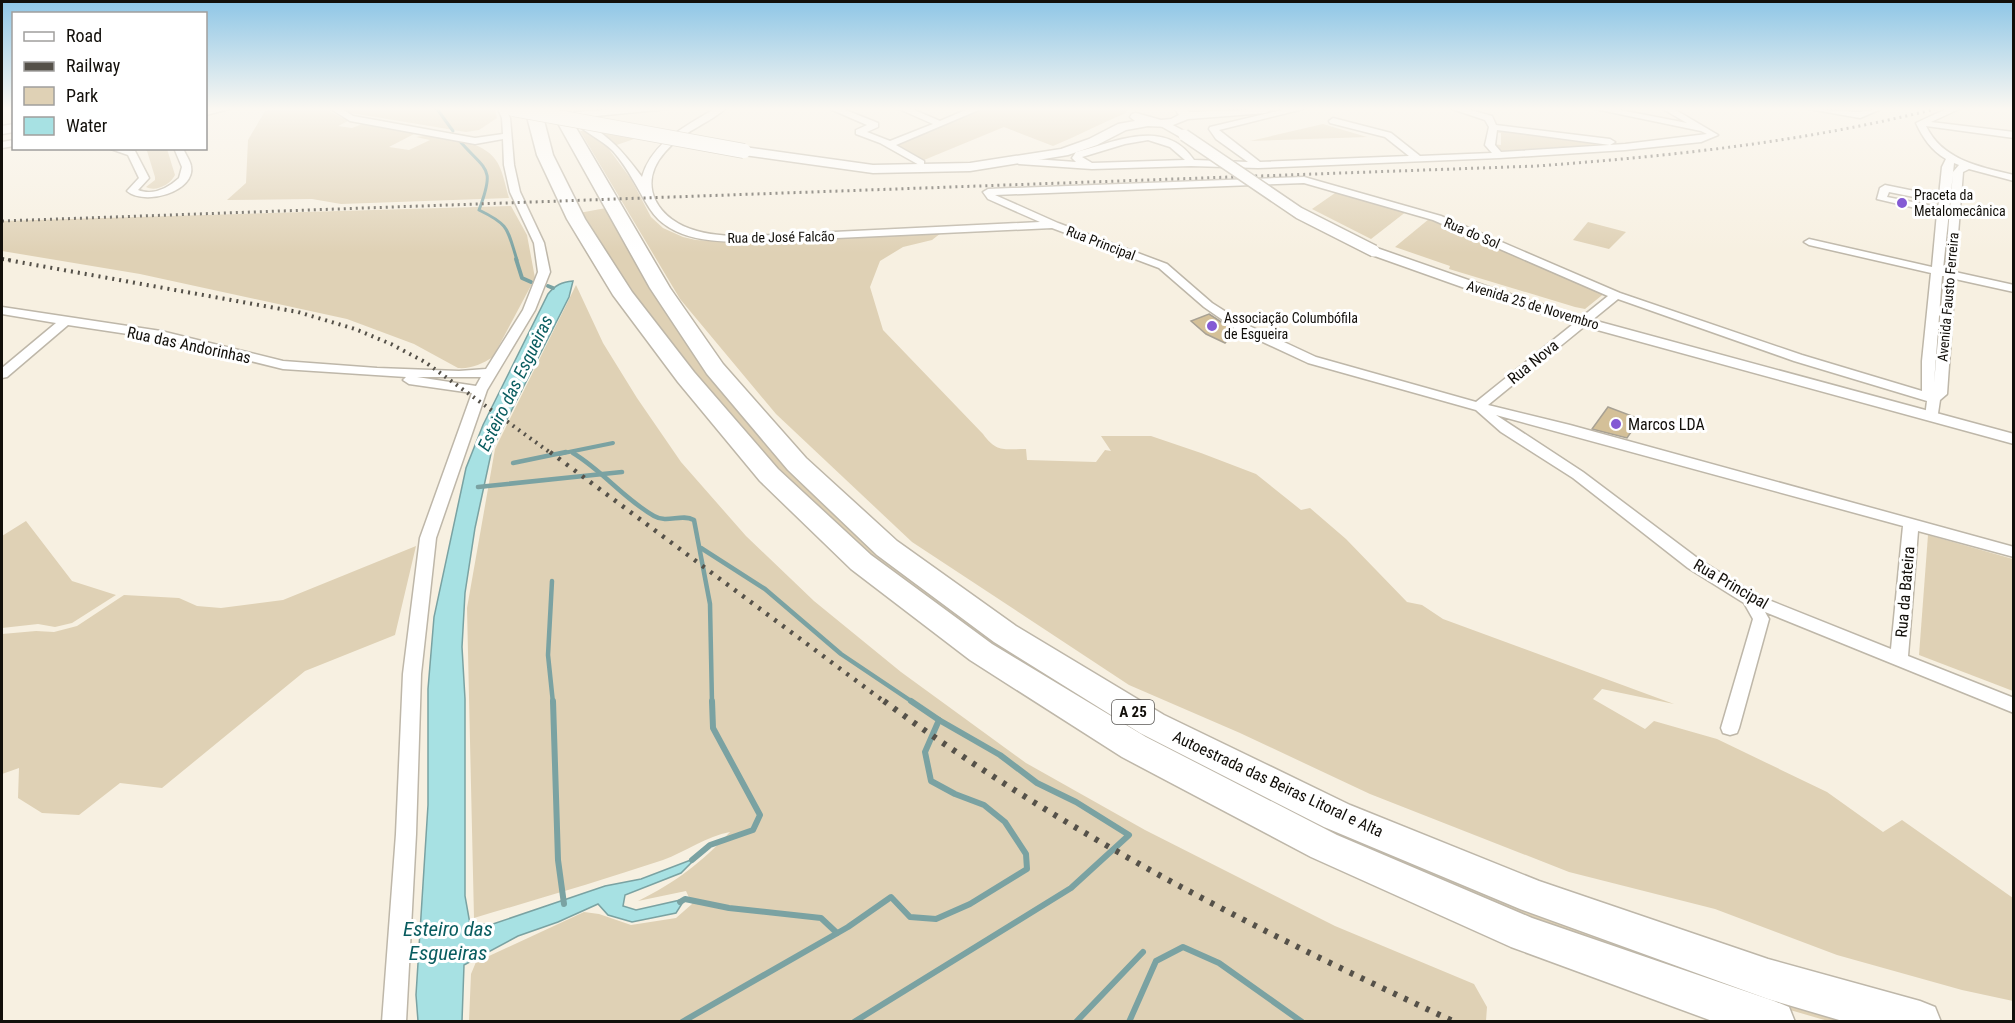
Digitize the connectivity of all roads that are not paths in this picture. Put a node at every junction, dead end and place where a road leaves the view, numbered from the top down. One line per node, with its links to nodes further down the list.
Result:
1 (134, 157): 2 (street)
2 (182, 157)
3 (501, 157): 26 (street)
4 (508, 157): 26 (street)
5 (546, 157): 56 (highway, Autoestrada das Beiras Litoral e Alta / A 25)
6 (591, 157): 57 (highway, Autoestrada das Beiras Litoral e Alta / A 25)
7 (622, 157): 30 (street, Rua de José Falcão)
8 (656, 157): 30 (street)
9 (799, 157): 22 (main road)
10 (813, 157): 24 (main road)
11 (908, 157): 24 (street)
12 (1001, 157): 24 (main road)
13 (1043, 157): 22 (main road)
14 (1078, 157): 25 (street)
15 (1186, 157): 23 (street)
16 (1219, 157): 40 (street, Avenida 25 de Novembro, bridge)
17 (1246, 157): 27 (street)
18 (1451, 157): 20 (street)
19 (1948, 157): 21 (street)
20 (1417, 158): 27 (street)
21 (1951, 159): 28 (street); 32 (street, Avenida Fausto Ferreira)
22 (1019, 161): 25 (street)
23 (1191, 163): 25 (street); 27 (street)
24 (921, 164)
25 (1084, 164)
26 (509, 165): 43 (street)
27 (1258, 165)
28 (1971, 166): 29 (street); 36 (street, Avenida Fausto Ferreira)
29 (2013, 178)
30 (644, 187): 33 (street, Rua de José Falcão)
31 (988, 192): 33 (street, Rua Principal); 38 (street, Rua do Sol)
32 (1943, 206): 32 (street); 35 (street, Avenida Fausto Ferreira)
33 (1054, 225): 46 (street, Rua Principal)
34 (1809, 242): 35 (street)
35 (1936, 271): 36 (street); 47 (street, Avenida Fausto Ferreira)
36 (1951, 275): 37 (street); 47 (street, Avenida Fausto Ferreira)
37 (2013, 289)
38 (1617, 295): 40 (street, Rua Nova); 47 (street, Rua do Sol)
39 (2, 311): 41 (street, Rua das Andorinhas)
40 (1587, 318): 46 (street, Rua Nova); 47 (street, Avenida 25 de Novembro)
41 (64, 321): 42 (street, Rua das Andorinhas); 44 (street)
42 (378, 372): 43 (street, Rua das Andorinhas); 45 (street, Rua das Andorinhas)
43 (490, 373): 45 (street)
44 (2, 374)
45 (480, 390): 55 (street)
46 (1478, 407): 49 (street, Rua Principal); 51 (street, Rua Principal)
47 (1933, 408): 48 (street, Avenida 25 de Novembro)
48 (2013, 436)
49 (1911, 524): 50 (street, Rua Principal); 52 (street, Rua da Bateira)
50 (2013, 552)
51 (1750, 599): 52 (street, Rua Principal); 54 (street)
52 (1899, 659): 53 (street, Rua Principal)
53 (2013, 706)
54 (1730, 728)
55 (394, 1022)
56 (1774, 1022)
57 (1920, 1022)

